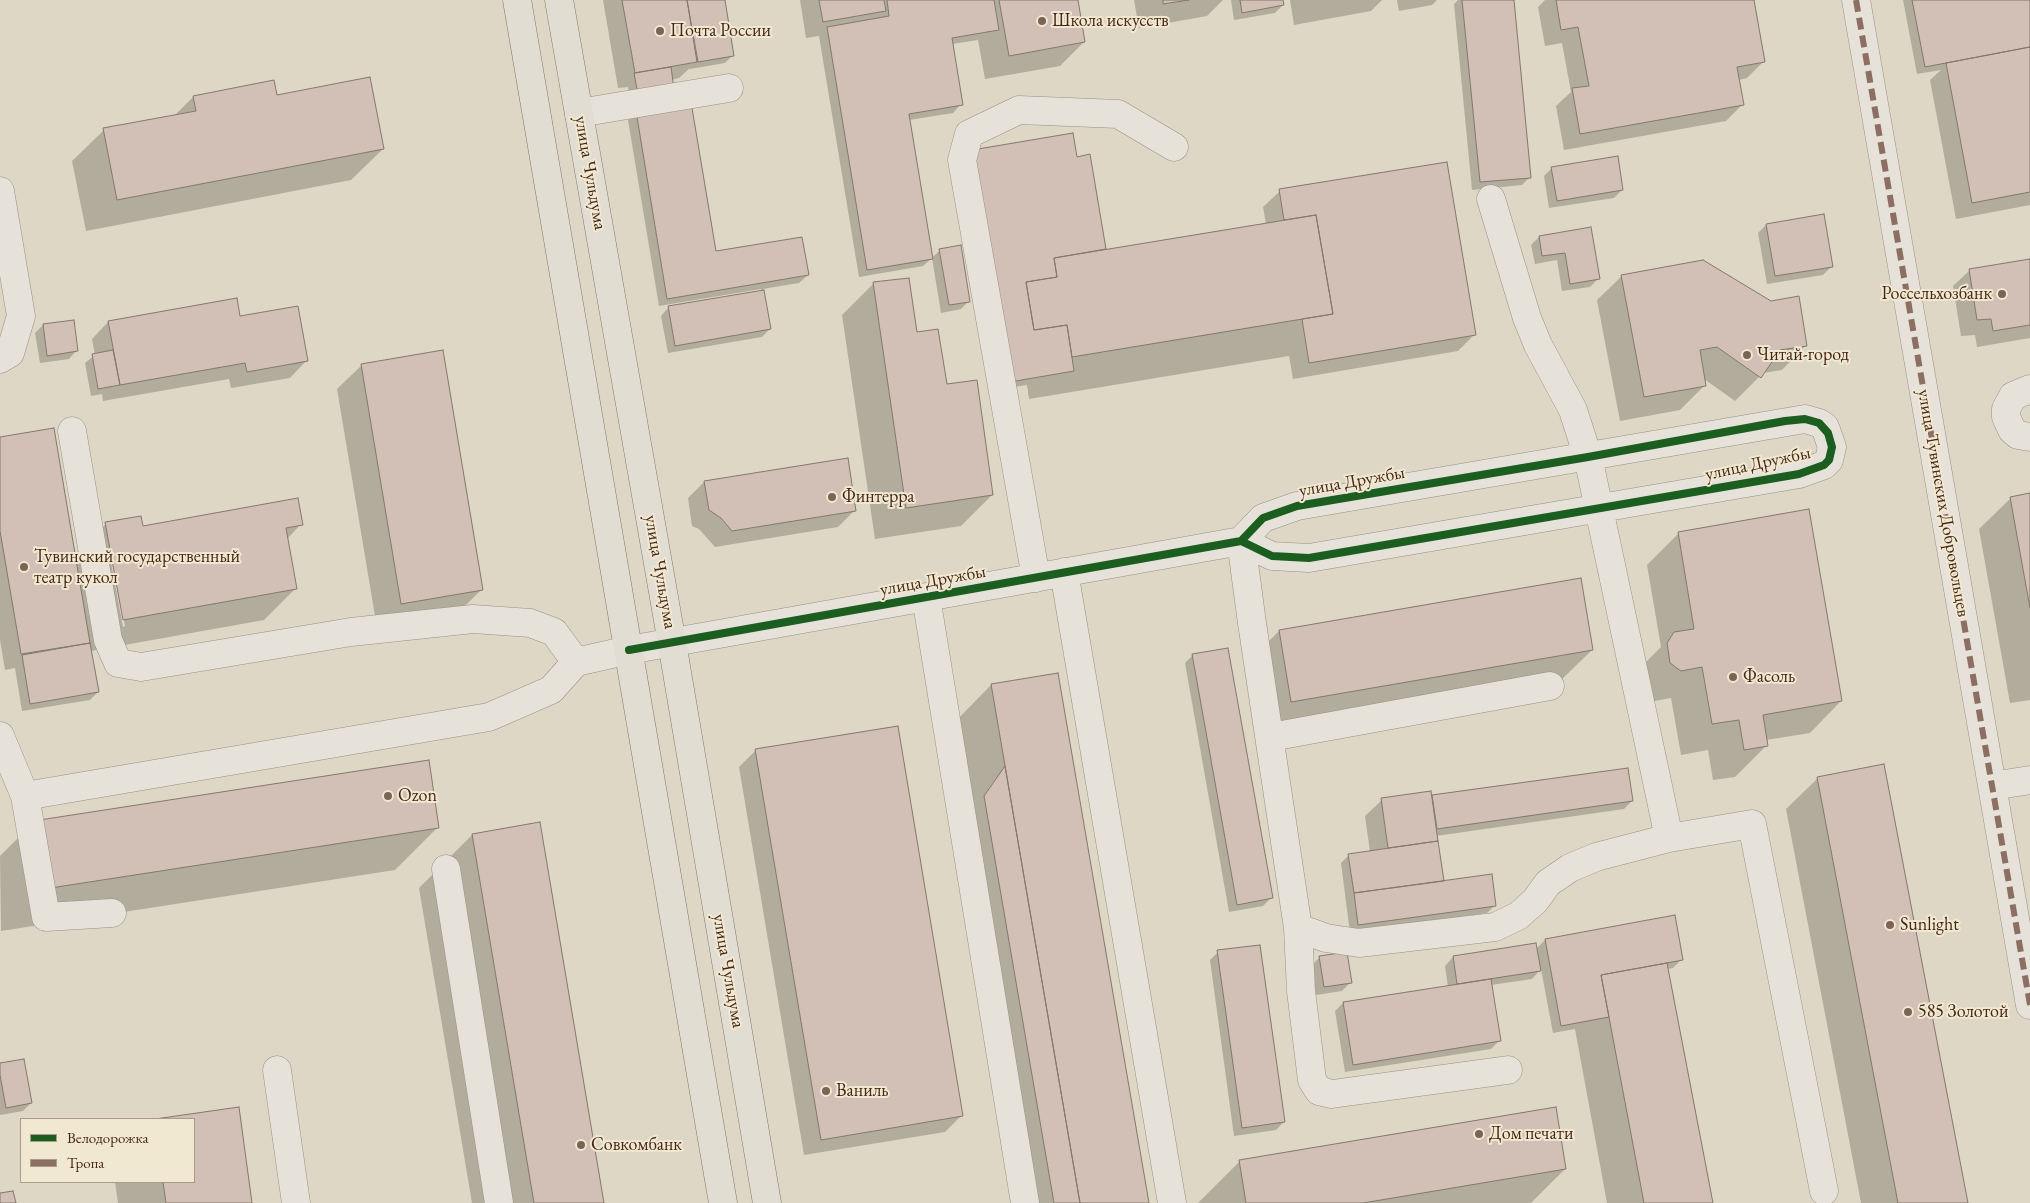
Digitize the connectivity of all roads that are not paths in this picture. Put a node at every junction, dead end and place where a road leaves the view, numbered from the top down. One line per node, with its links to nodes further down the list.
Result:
1 (517, 0): 20 (main road)
2 (559, 0): 5 (main road, улица Чульдума)
3 (1856, 0): 26 (street, улица Тувинских Добровольцев)
4 (729, 88): 5 (street)
5 (579, 113): 19 (main road, улица Чульдума)
6 (1174, 147): 17 (street)
7 (0, 191): 9 (street)
8 (1491, 199): 13 (street)
9 (0, 359)
10 (2030, 389): 12 (street)
11 (72, 431): 21 (street)
12 (2030, 437)
13 (1588, 457): 14 (street); 14 (street, улица Дружбы); 15 (street, улица Дружбы)
14 (1600, 508): 15 (street, улица Дружбы); 28 (street)
15 (1241, 541): 16 (street, улица Дружбы); 24 (street)
16 (1064, 572): 17 (street, улица Дружбы); 41 (street)
17 (1036, 578): 18 (street, улица Дружбы)
18 (926, 597): 19 (street, улица Дружбы); 40 (street)
19 (672, 643): 20 (street, улица Дружбы); 39 (main road, улица Чульдума)
20 (629, 650): 21 (street, улица Дружбы); 38 (main road)
21 (576, 662): 27 (street)
22 (1550, 686): 24 (street)
23 (0, 736): 27 (street)
24 (1271, 737): 31 (street)
25 (2030, 780): 26 (street)
26 (1992, 786): 32 (street, улица Тувинских Добровольцев)
27 (26, 796): 30 (street)
28 (1668, 838): 31 (street); 35 (street)
29 (446, 869): 37 (street)
30 (112, 914)
31 (1298, 928): 34 (street)
32 (2030, 1005)
33 (277, 1070): 36 (street)
34 (1508, 1070)
35 (1824, 1191)
36 (296, 1203)
37 (499, 1203)
38 (723, 1203)
39 (767, 1203)
40 (1025, 1203)
41 (1172, 1203)

